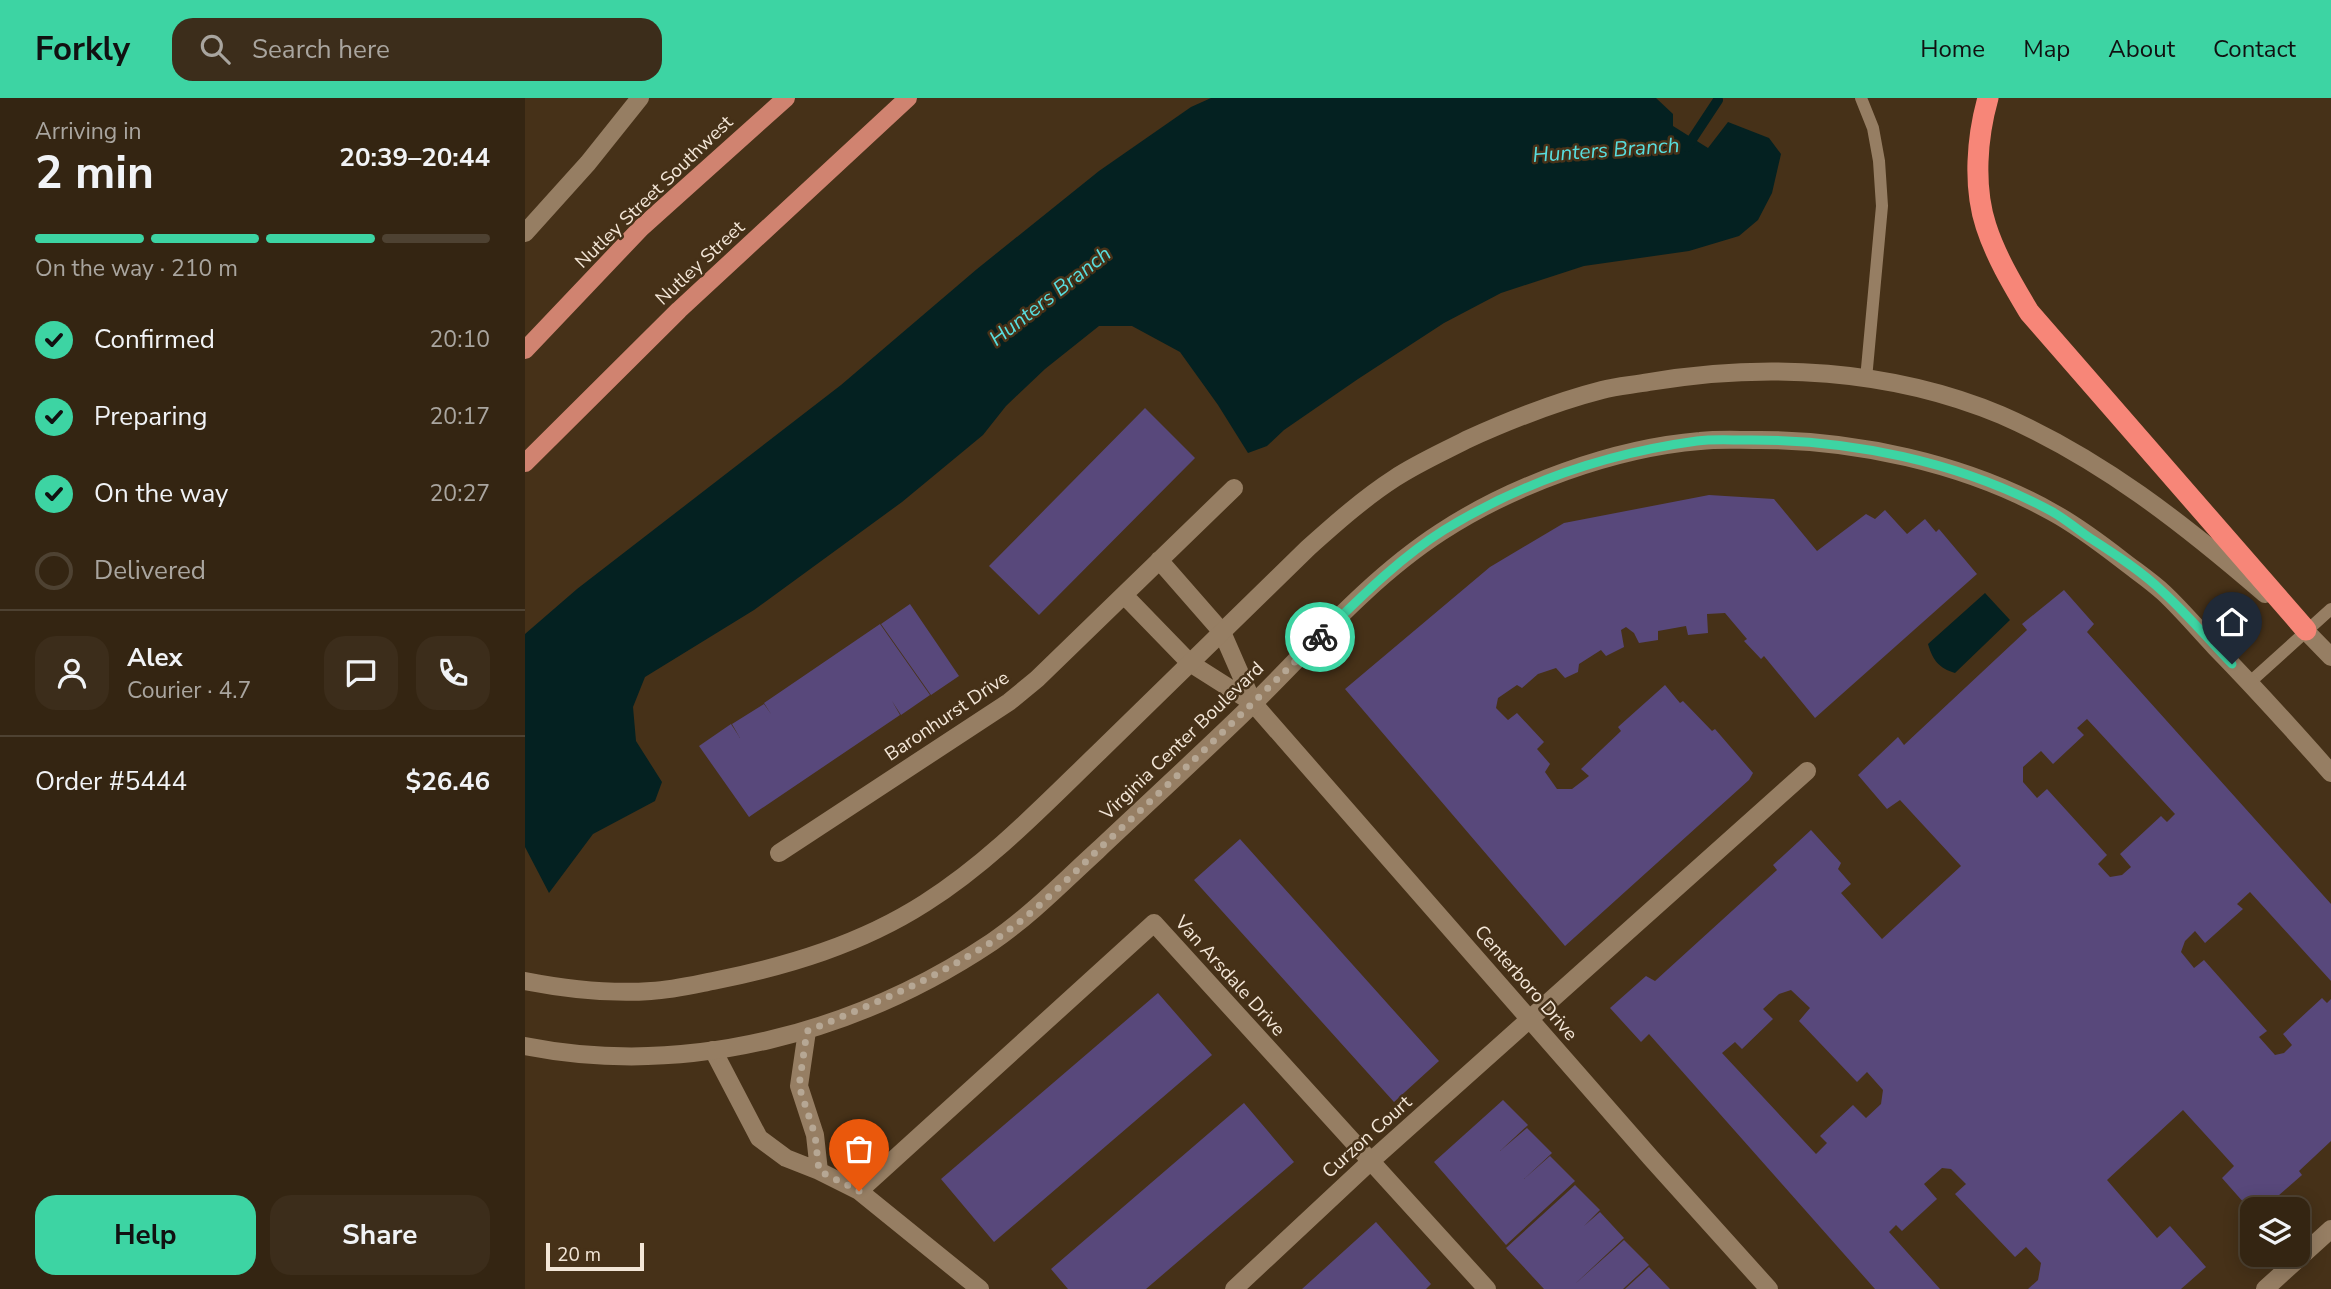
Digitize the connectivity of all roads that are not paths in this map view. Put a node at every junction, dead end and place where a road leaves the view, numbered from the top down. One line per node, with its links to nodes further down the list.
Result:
1 (640, 98): 6 (street)
2 (786, 98): 7 (main road, Nutley Street Southwest)
3 (908, 98): 9 (main road, Nutley Street)
4 (1861, 98): 8 (lane)
5 (1988, 98): 14 (highway)
6 (525, 233)
7 (525, 350)
8 (1866, 379): 14 (street); 15 (street)
9 (525, 463)
10 (1234, 488): 11 (street, Baronhurst Drive)
11 (1159, 560): 12 (street, Baronhurst Drive); 15 (street)
12 (1124, 595): 17 (street); 22 (street, Baronhurst Drive)
13 (2331, 609): 14 (lane)
14 (2306, 630): 16 (street); 18 (lane)
15 (1221, 632): 17 (street); 19 (street)
16 (2331, 657)
17 (1190, 663): 19 (street); 23 (street)
18 (2249, 683): 19 (street, Virginia Center Boulevard); 21 (street, Virginia Center Boulevard)
19 (1253, 704): 24 (street, Centerboro Drive); 25 (street, Virginia Center Boulevard)
20 (1807, 771): 24 (street, Curzon Court)
21 (2331, 773)
22 (779, 853)
23 (525, 981)
24 (1530, 1019): 28 (street, Curzon Court); 35 (street, Centerboro Drive)
25 (807, 1031): 27 (street, Virginia Center Boulevard); 29 (street)
26 (525, 1046): 27 (street, Virginia Center Boulevard)
27 (713, 1050): 29 (street)
28 (1371, 1161): 30 (street, Van Arsdale Drive); 33 (street, Curzon Court); 34 (street, Van Arsdale Drive)
29 (819, 1171): 30 (street)
30 (859, 1191): 32 (street)
31 (2331, 1229): 36 (street)
32 (980, 1289)
33 (1234, 1289)
34 (1487, 1289)
35 (1769, 1289)
36 (2265, 1289)

